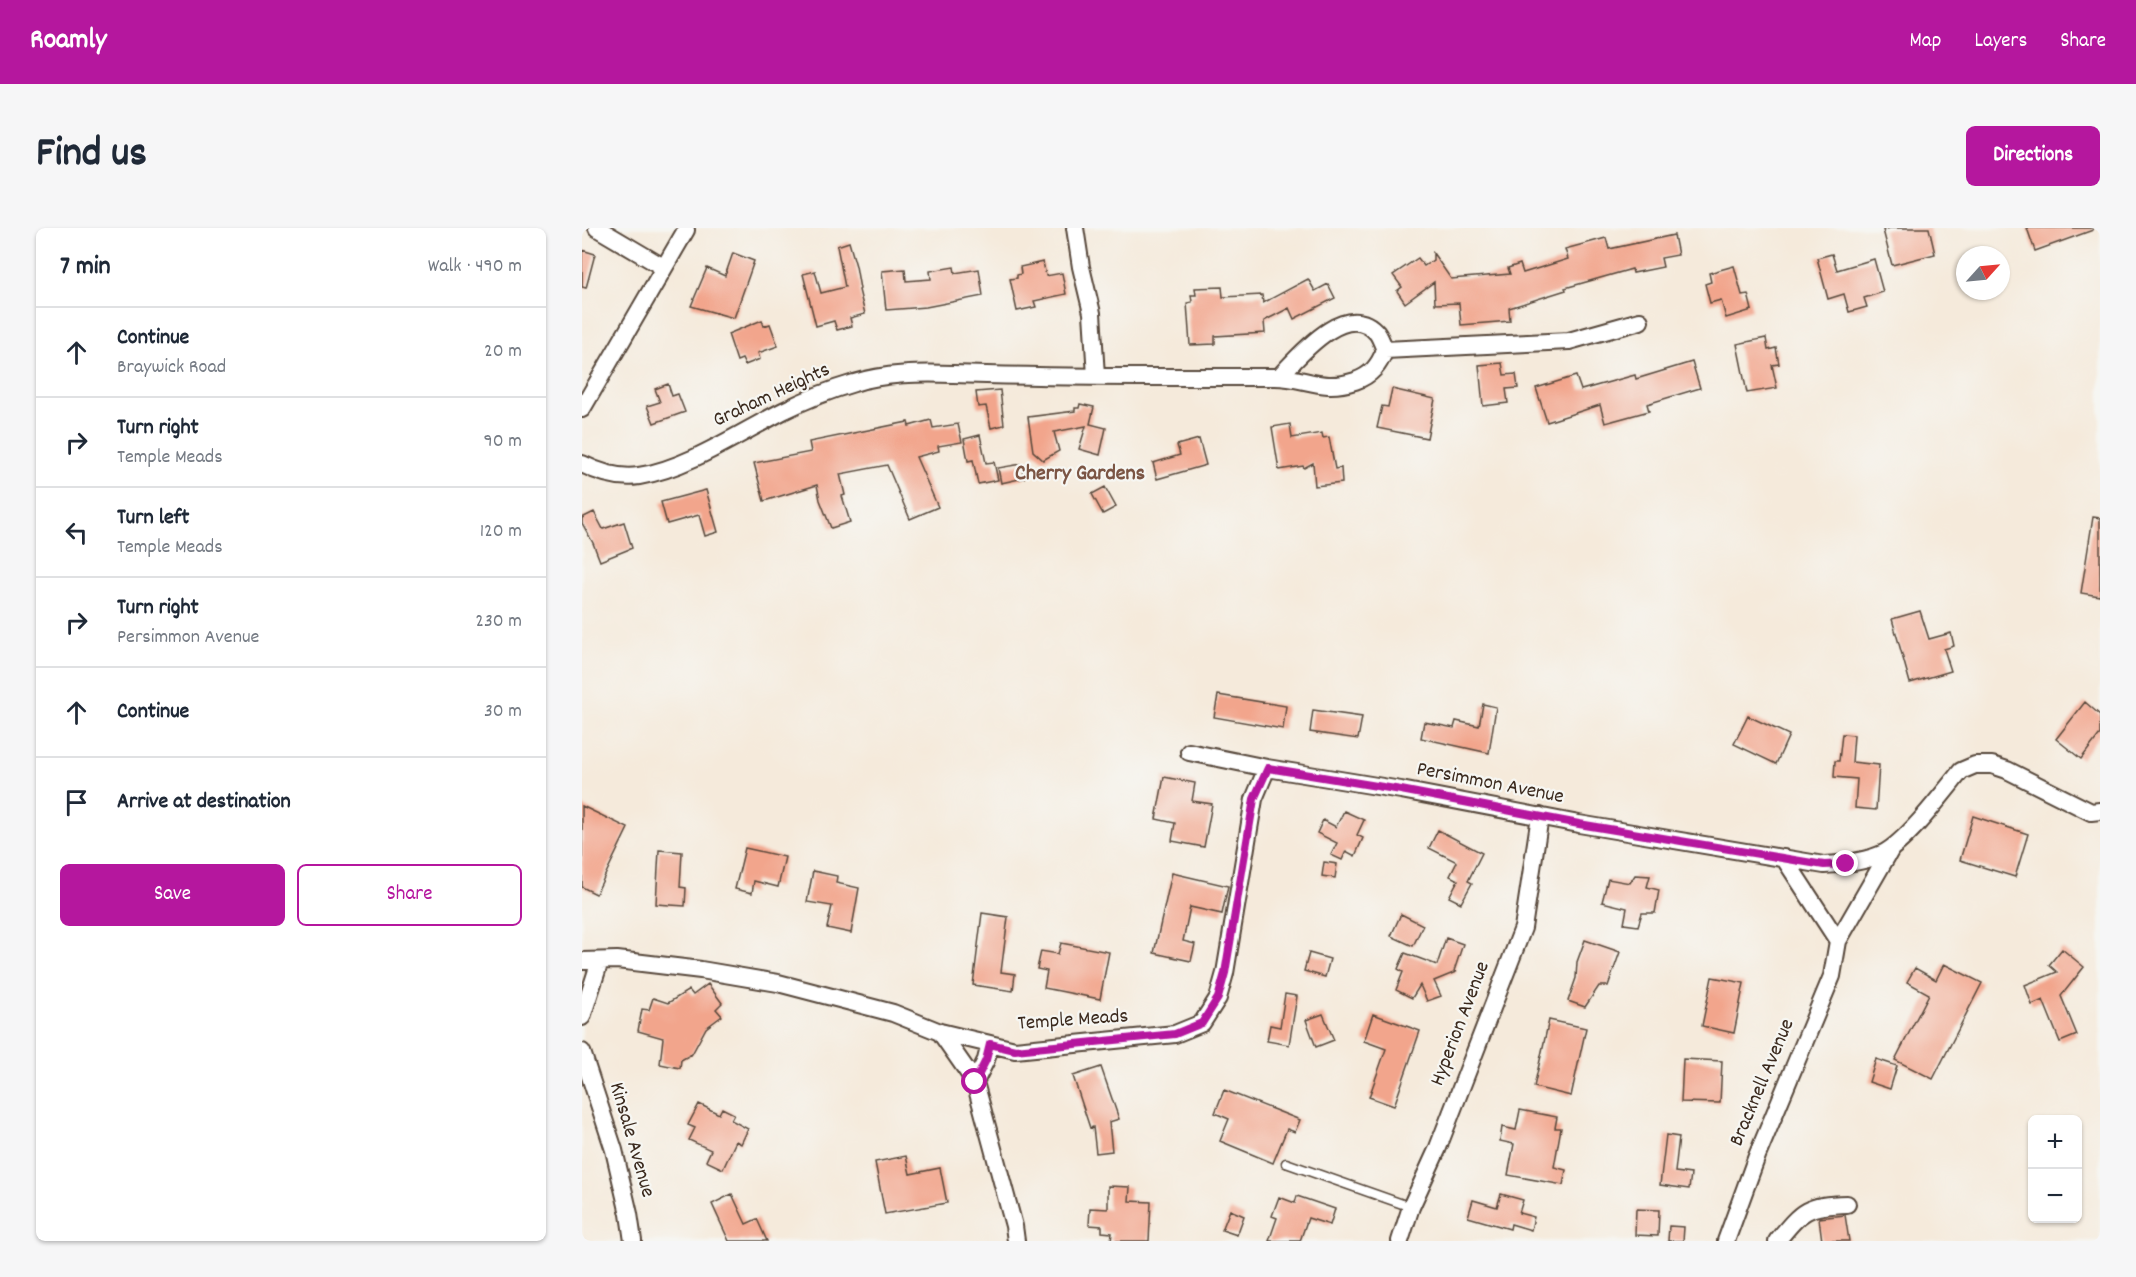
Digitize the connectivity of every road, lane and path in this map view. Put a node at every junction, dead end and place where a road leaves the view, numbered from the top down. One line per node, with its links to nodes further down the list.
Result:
1 (597, 228): 4 (street)
2 (1075, 228): 7 (street)
3 (686, 230): 4 (street)
4 (663, 267): 9 (street)
5 (1640, 321): 6 (street)
6 (1385, 350): 8 (street, Graham Heights); 8 (street)
7 (1096, 376): 8 (street, Graham Heights); 10 (street, Graham Heights)
8 (1279, 377)
9 (582, 410)
10 (582, 464)
11 (1189, 752): 12 (street, Persimmon Avenue)
12 (1268, 768): 14 (street, Persimmon Avenue); 22 (street, Temple Meads)
13 (2100, 811): 15 (street)
14 (1540, 816): 16 (street, Persimmon Avenue); 27 (street, Hyperion Avenue)
15 (1891, 849): 16 (street, Persimmon Avenue); 17 (street)
16 (1784, 858): 17 (street)
17 (1838, 941): 31 (street, Bracknell Avenue)
18 (600, 961): 19 (street, Temple Meads); 20 (street); 21 (street, Temple Meads)
19 (582, 962)
20 (582, 1017)
21 (940, 1032): 22 (street, Temple Meads); 24 (street)
22 (990, 1044): 24 (street)
23 (582, 1052): 28 (street, Kinsale Avenue)
24 (975, 1082): 29 (street)
25 (1286, 1163): 27 (lane)
26 (1847, 1204): 32 (street)
27 (1411, 1207): 30 (street, Hyperion Avenue)
28 (633, 1241)
29 (1016, 1241)
30 (1400, 1241)
31 (1726, 1241)
32 (1777, 1241)

